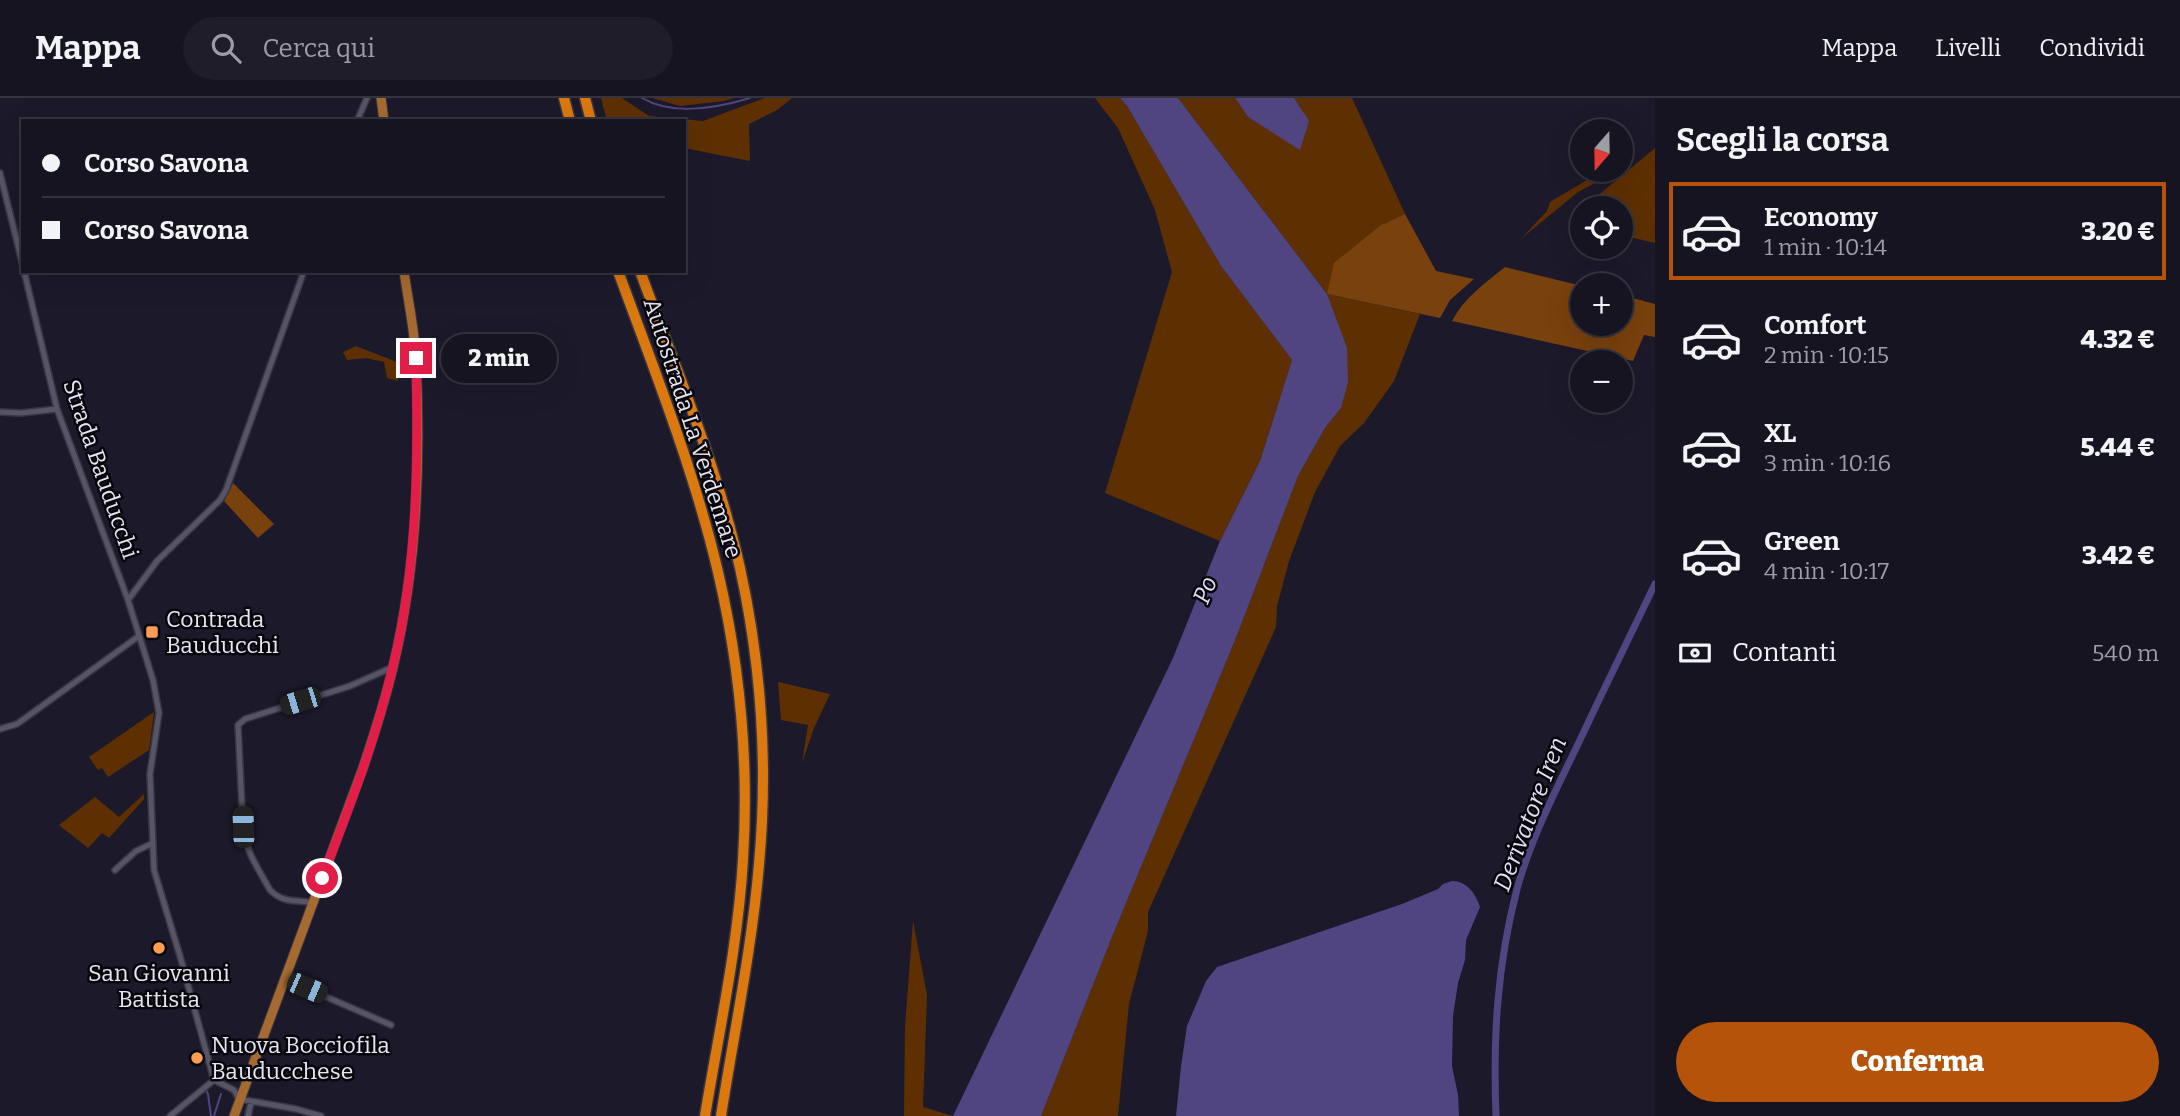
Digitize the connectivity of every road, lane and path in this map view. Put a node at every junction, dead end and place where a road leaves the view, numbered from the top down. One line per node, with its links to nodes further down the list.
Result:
1 (366, 98): 5 (street)
2 (381, 98): 6 (main road)
3 (564, 98): 7 (highway)
4 (585, 98): 8 (highway)
5 (358, 119)
6 (384, 119)
7 (569, 119)
8 (590, 119)
9 (0, 173): 10 (street)
10 (21, 258)
11 (24, 273): 16 (street, Strada Bauducchi)
12 (303, 273): 18 (street)
13 (404, 273): 20 (main road)
14 (619, 273): 34 (highway, Autostrada La Verdemare)
15 (641, 273): 35 (highway, Autostrada La Verdemare)
16 (57, 409): 17 (street); 18 (street, Strada Bauducchi)
17 (0, 412)
18 (128, 600): 19 (street, Strada Bauducchi)
19 (139, 636): 21 (street); 22 (street, Strada Bauducchi)
20 (393, 667): 24 (main road); 24 (street)
21 (0, 729)
22 (153, 843): 23 (street); 27 (street, Strada Bauducchi)
23 (115, 870)
24 (313, 903): 25 (main road)
25 (284, 979): 26 (street); 28 (main road)
26 (391, 1025)
27 (214, 1080): 28 (street); 30 (street)
28 (239, 1099): 29 (street); 31 (main road)
29 (251, 1102): 32 (street); 33 (street)
30 (170, 1116)
31 (234, 1116)
32 (248, 1116)
33 (321, 1116)
34 (705, 1116)
35 (721, 1116)

